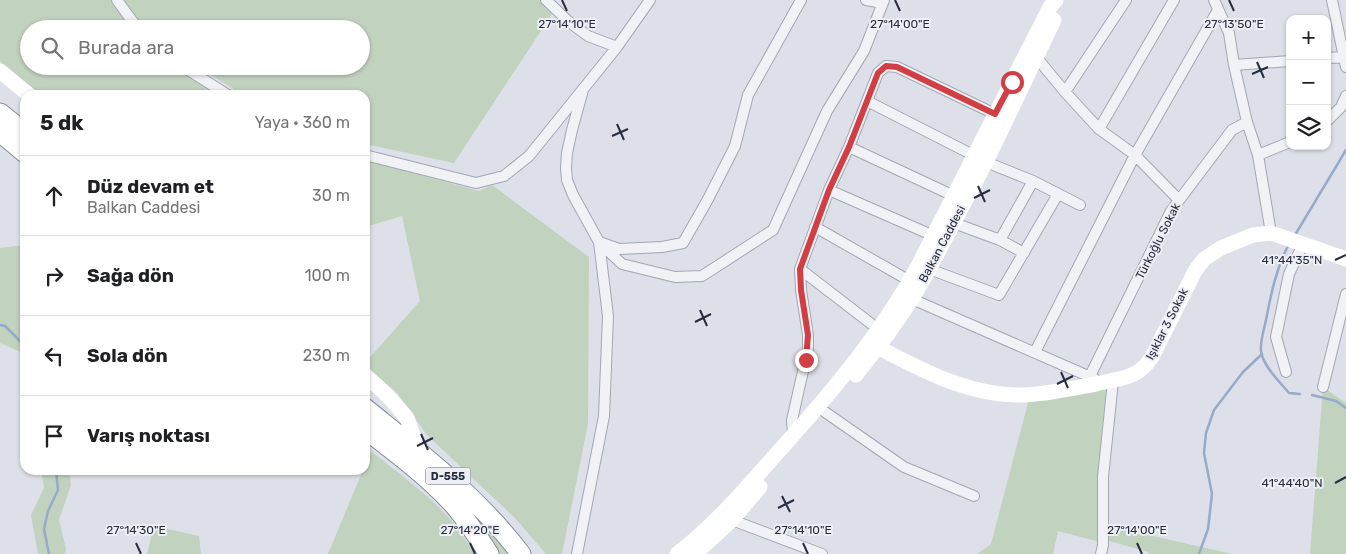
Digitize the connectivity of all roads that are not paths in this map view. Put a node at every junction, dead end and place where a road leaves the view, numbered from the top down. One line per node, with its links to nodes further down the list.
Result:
1 (117, 0): 13 (street)
2 (546, 0): 14 (street)
3 (650, 0): 14 (street)
4 (801, 0): 53 (street)
5 (866, 0): 11 (street)
6 (1056, 0): 29 (main road, Balkan Caddesi)
7 (1060, 0): 15 (main road, Balkan Caddesi)
8 (1126, 0): 25 (street)
9 (1174, 0): 32 (street)
10 (1332, 0): 18 (street)
11 (883, 2): 53 (street)
12 (1216, 5): 19 (street); 38 (street)
13 (131, 20)
14 (618, 46): 24 (street)
15 (1037, 58): 25 (street); 41 (main road, Balkan Caddesi)
16 (1331, 59): 18 (street)
17 (1286, 61): 19 (street)
18 (1345, 62)
19 (1234, 65): 31 (street)
20 (0, 71): 22 (main road)
21 (196, 75): 23 (street)
22 (22, 90)
23 (220, 90)
24 (583, 90): 40 (street); 53 (street)
25 (1065, 92): 32 (street)
26 (1346, 96): 30 (street)
27 (867, 101): 29 (street); 36 (street); 41 (street)
28 (0, 113): 33 (highway)
29 (995, 114): 41 (main road, Balkan Caddesi)
30 (1331, 117)
31 (1247, 122): 39 (street); 46 (street, Türkoğlu Sokak)
32 (1099, 128): 38 (street)
33 (20, 129)
34 (0, 132): 37 (highway)
35 (1286, 144): 39 (street)
36 (849, 147): 43 (street); 45 (street)
37 (20, 149)
38 (1135, 155): 46 (street); 64 (street)
39 (1258, 155): 50 (street)
40 (370, 156)
41 (980, 159): 42 (street); 45 (main road, Balkan Caddesi); 48 (main road, Balkan Caddesi)
42 (1033, 181): 44 (street); 52 (street)
43 (829, 190): 49 (street); 51 (street)
44 (1058, 194): 47 (street); 55 (street)
45 (954, 196): 51 (main road, Balkan Caddesi)
46 (1179, 200): 67 (street, Türkoğlu Sokak)
47 (1080, 205)
48 (954, 223): 52 (street); 58 (main road, Balkan Caddesi)
49 (815, 227): 57 (street); 59 (street)
50 (1278, 235): 54 (main road); 67 (main road, Işıklar 3 Sokak)
51 (934, 236): 59 (main road, Balkan Caddesi)
52 (1000, 240): 55 (street)
53 (599, 242): 79 (street)
54 (1302, 244): 56 (main road); 65 (street)
55 (1024, 253): 58 (street)
56 (1346, 259)
57 (800, 269): 62 (street); 72 (street)
58 (929, 269): 61 (main road, Balkan Caddesi)
59 (910, 281): 62 (main road, Balkan Caddesi)
60 (1346, 294): 68 (street)
61 (912, 299): 63 (main road, Balkan Caddesi); 64 (street)
62 (878, 329): 63 (main road, Balkan Caddesi)
63 (874, 345): 67 (main road, Işıklar 3 Sokak); 70 (main road, Balkan Caddesi); 72 (main road, Balkan Caddesi)
64 (1035, 352): 67 (street)
65 (1286, 372)
66 (370, 380): 73 (main road)
67 (1102, 380): 82 (street)
68 (1323, 387)
69 (370, 412): 73 (highway, D-555)
70 (825, 412): 74 (street); 75 (main road, Balkan Caddesi)
71 (370, 433): 78 (highway, D-555)
72 (793, 436): 80 (main road, Balkan Caddesi)
73 (419, 452): 76 (highway, D-555)
74 (974, 496)
75 (732, 520): 77 (main road, Balkan Caddesi); 81 (street)
76 (521, 551)
77 (702, 552)
78 (489, 554)
79 (577, 554)
80 (677, 554)
81 (822, 554)
82 (1102, 554)

